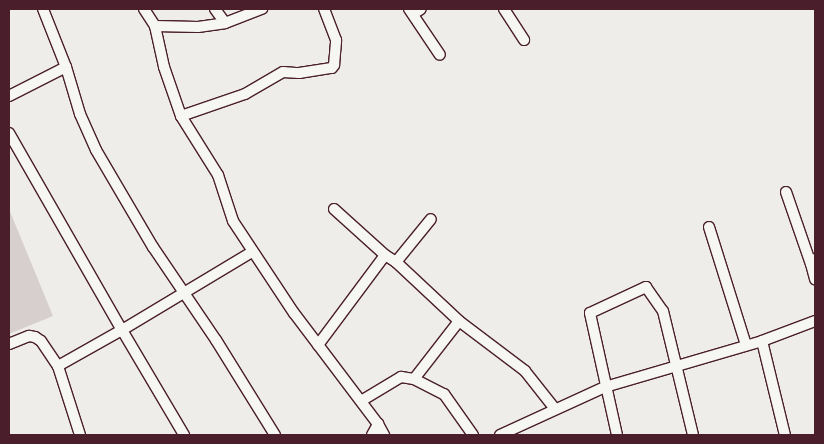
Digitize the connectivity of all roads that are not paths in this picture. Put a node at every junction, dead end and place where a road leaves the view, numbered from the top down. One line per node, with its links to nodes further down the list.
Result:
1 (43, 9): 12 (street)
2 (144, 9): 9 (street)
3 (216, 9): 8 (street)
4 (262, 9): 8 (street)
5 (324, 9): 14 (street)
6 (504, 9): 10 (street)
7 (414, 11): 11 (street)
8 (225, 23): 9 (street)
9 (155, 26): 14 (street)
10 (524, 40)
11 (440, 56)
12 (66, 67): 13 (street); 25 (street)
13 (9, 96)
14 (181, 116): 20 (street)
15 (9, 133): 28 (street)
16 (786, 192): 22 (street)
17 (334, 209): 21 (street)
18 (431, 219): 23 (street)
19 (709, 227): 32 (street)
20 (252, 252): 25 (street); 31 (street)
21 (385, 255): 23 (street); 31 (street)
22 (813, 261): 24 (street)
23 (396, 262): 26 (street)
24 (815, 279)
25 (185, 293): 28 (street); 42 (street)
26 (459, 321): 35 (street); 38 (street)
27 (815, 321): 29 (street)
28 (122, 330): 34 (street); 41 (street)
29 (762, 341): 32 (street); 49 (street)
30 (9, 344): 34 (street)
31 (318, 345): 37 (street)
32 (746, 345): 33 (street)
33 (676, 365): 36 (street); 36 (street); 48 (street)
34 (58, 366): 40 (street)
35 (414, 379): 37 (street); 45 (street)
36 (605, 387): 38 (street); 47 (street)
37 (361, 401): 39 (street)
38 (555, 409): 46 (street)
39 (378, 424): 43 (street); 44 (street)
40 (80, 435)
41 (184, 435)
42 (275, 435)
43 (372, 435)
44 (384, 435)
45 (473, 435)
46 (500, 435)
47 (616, 435)
48 (693, 435)
49 (785, 435)

